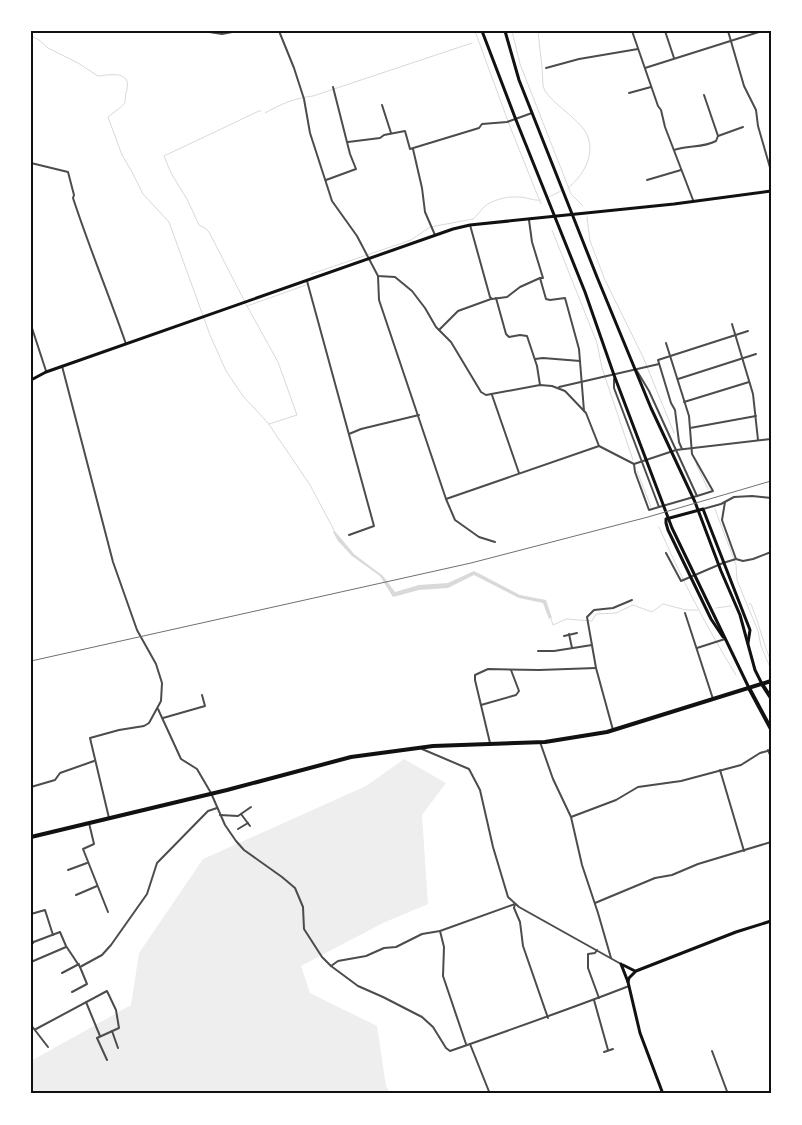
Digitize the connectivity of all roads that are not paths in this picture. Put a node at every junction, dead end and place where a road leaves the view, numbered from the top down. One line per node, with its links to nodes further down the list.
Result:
1 (203, 31): 10 (street)
2 (237, 31): 10 (street)
3 (278, 31): 33 (street)
4 (482, 31): 22 (main road)
5 (505, 31): 21 (main road)
6 (632, 31): 12 (street)
7 (665, 31): 13 (street)
8 (728, 31): 11 (street)
9 (762, 31): 11 (street)
10 (232, 32)
11 (730, 41): 13 (street); 31 (street)
12 (638, 49): 14 (street); 15 (street)
13 (674, 58): 15 (street)
14 (546, 68)
15 (644, 68): 16 (street)
16 (651, 87): 18 (street); 28 (street)
17 (333, 88): 26 (street)
18 (628, 92)
19 (704, 95): 25 (street)
20 (382, 105): 24 (street)
21 (532, 112): 22 (street); 38 (main road)
22 (516, 120): 27 (street); 39 (main road)
23 (744, 127): 25 (street)
24 (391, 133): 26 (street); 27 (street)
25 (718, 136): 28 (street)
26 (348, 142): 33 (street)
27 (412, 149): 42 (street)
28 (674, 150): 30 (street)
29 (31, 163): 55 (street)
30 (681, 170): 32 (street); 37 (street)
31 (771, 170)
32 (654, 178): 34 (street); 35 (street)
33 (326, 180): 43 (street)
34 (647, 180)
35 (655, 182)
36 (771, 191): 37 (main road)
37 (693, 201): 38 (main road)
38 (573, 214): 39 (main road); 63 (main road)
39 (554, 217): 40 (main road); 65 (main road)
40 (529, 220): 41 (main road); 45 (street)
41 (470, 225): 42 (main road); 48 (street)
42 (435, 235): 43 (main road)
43 (368, 257): 44 (street); 46 (main road)
44 (378, 276): 51 (street); 75 (street)
45 (540, 278): 47 (street); 60 (street)
46 (307, 281): 55 (main road); 78 (street)
47 (496, 298): 48 (street); 59 (street)
48 (492, 299): 51 (street)
49 (732, 324): 53 (street)
50 (31, 325): 64 (street)
51 (439, 330): 72 (street)
52 (748, 331): 53 (street)
53 (735, 335): 57 (street); 58 (street)
54 (666, 343): 57 (street)
55 (126, 344): 62 (main road)
56 (756, 354): 58 (street)
57 (670, 356): 61 (street); 66 (street)
58 (742, 358): 66 (street); 68 (street)
59 (535, 359): 60 (street); 70 (street)
60 (580, 361): 69 (street)
61 (659, 364): 63 (street); 83 (street)
62 (62, 366): 64 (main road); 121 (street)
63 (636, 369): 65 (street); 84 (street); 108 (main road)
64 (46, 372): 67 (main road)
65 (614, 375): 69 (street); 85 (street); 106 (main road)
66 (677, 379): 73 (street)
67 (31, 380)
68 (750, 382): 73 (street); 76 (street)
69 (582, 383): 71 (street); 74 (street)
70 (540, 385): 71 (street); 72 (street)
71 (557, 388): 74 (street)
72 (491, 394): 87 (street)
73 (684, 402): 77 (street)
74 (584, 411): 81 (street)
75 (419, 415): 78 (street); 90 (street)
76 (756, 416): 77 (street); 80 (street)
77 (690, 428): 82 (street)
78 (349, 434): 94 (street)
79 (771, 439): 80 (street)
80 (758, 440): 82 (street)
81 (599, 446): 86 (street); 87 (street)
82 (692, 448): 83 (street); 88 (street)
83 (682, 449): 84 (street)
84 (676, 450): 85 (street); 88 (street)
85 (643, 462): 86 (street); 92 (street)
86 (634, 464): 92 (street)
87 (519, 473): 90 (street)
88 (697, 496): 92 (street)
89 (771, 498): 91 (street)
90 (446, 499): 95 (street)
91 (725, 502): 93 (street); 98 (street)
92 (659, 507)
93 (703, 508): 99 (main road); 100 (main road)
94 (349, 535)
95 (495, 542)
96 (771, 552): 98 (street)
97 (666, 553): 100 (street)
98 (734, 560): 99 (street)
99 (723, 563): 100 (street); 108 (main road)
100 (691, 577): 106 (main road)
101 (632, 600): 107 (street)
102 (685, 613): 110 (street)
103 (577, 633): 104 (street)
104 (569, 634): 105 (street); 109 (street)
105 (564, 636)
106 (725, 639): 110 (street); 116 (main road)
107 (592, 645): 109 (street); 112 (street)
108 (747, 645): 115 (main road)
109 (572, 648): 111 (street)
110 (697, 648): 119 (street)
111 (538, 651)
112 (596, 668): 113 (street); 124 (street)
113 (511, 670): 120 (street); 120 (street)
114 (771, 681): 115 (highway)
115 (762, 684): 116 (highway); 118 (highway)
116 (749, 688): 119 (highway); 123 (highway)
117 (202, 695): 122 (street)
118 (771, 698)
119 (713, 699): 124 (highway)
120 (481, 705): 126 (street)
121 (158, 709): 122 (street); 130 (street)
122 (163, 718): 133 (street)
123 (771, 729)
124 (613, 730): 125 (highway)
125 (540, 742): 126 (highway); 138 (street)
126 (491, 744): 127 (highway)
127 (418, 748): 133 (highway); 150 (street)
128 (769, 750): 129 (street); 131 (street)
129 (771, 757)
130 (94, 761): 132 (street); 139 (street)
131 (720, 770): 138 (street); 144 (street)
132 (31, 787)
133 (211, 793): 135 (street); 139 (highway)
134 (251, 807): 136 (street)
135 (217, 808): 137 (street); 163 (street)
136 (241, 814): 137 (street); 141 (street)
137 (220, 815): 164 (street)
138 (570, 817): 149 (street)
139 (110, 818): 140 (highway)
140 (89, 823): 142 (highway); 145 (street)
141 (238, 829)
142 (31, 837)
143 (771, 842): 144 (street)
144 (744, 851): 149 (street)
145 (88, 862): 146 (street); 147 (street)
146 (68, 870)
147 (98, 886): 148 (street); 151 (street)
148 (76, 894)
149 (595, 903): 160 (street)
150 (515, 904): 154 (street); 159 (street); 172 (street)
151 (108, 912)
152 (31, 914): 155 (street)
153 (771, 921): 165 (main road)
154 (440, 932): 164 (street); 178 (street)
155 (53, 935): 157 (street); 158 (street)
156 (31, 937): 157 (street)
157 (32, 943)
158 (66, 946): 161 (street); 163 (street)
159 (597, 950): 160 (street); 169 (street)
160 (611, 958): 162 (street)
161 (31, 962)
162 (621, 964): 165 (main road); 167 (main road)
163 (80, 966): 166 (street); 168 (street)
164 (331, 966): 178 (street)
165 (636, 971): 167 (main road)
166 (62, 973)
167 (628, 984): 169 (street); 187 (main road)
168 (72, 992)
169 (599, 998): 170 (street)
170 (594, 1000): 172 (street); 182 (street)
171 (86, 1002): 174 (street); 175 (street); 176 (street)
172 (548, 1018): 177 (street)
173 (31, 1025): 174 (street)
174 (36, 1029): 179 (street)
175 (112, 1031): 176 (street); 180 (street)
176 (100, 1036): 185 (street)
177 (470, 1044): 178 (street); 186 (street)
178 (466, 1045)
179 (48, 1047)
180 (118, 1048)
181 (613, 1049): 182 (street)
182 (608, 1050): 184 (street)
183 (712, 1051): 188 (street)
184 (604, 1052)
185 (107, 1060)
186 (490, 1094)
187 (663, 1094)
188 (728, 1094)

